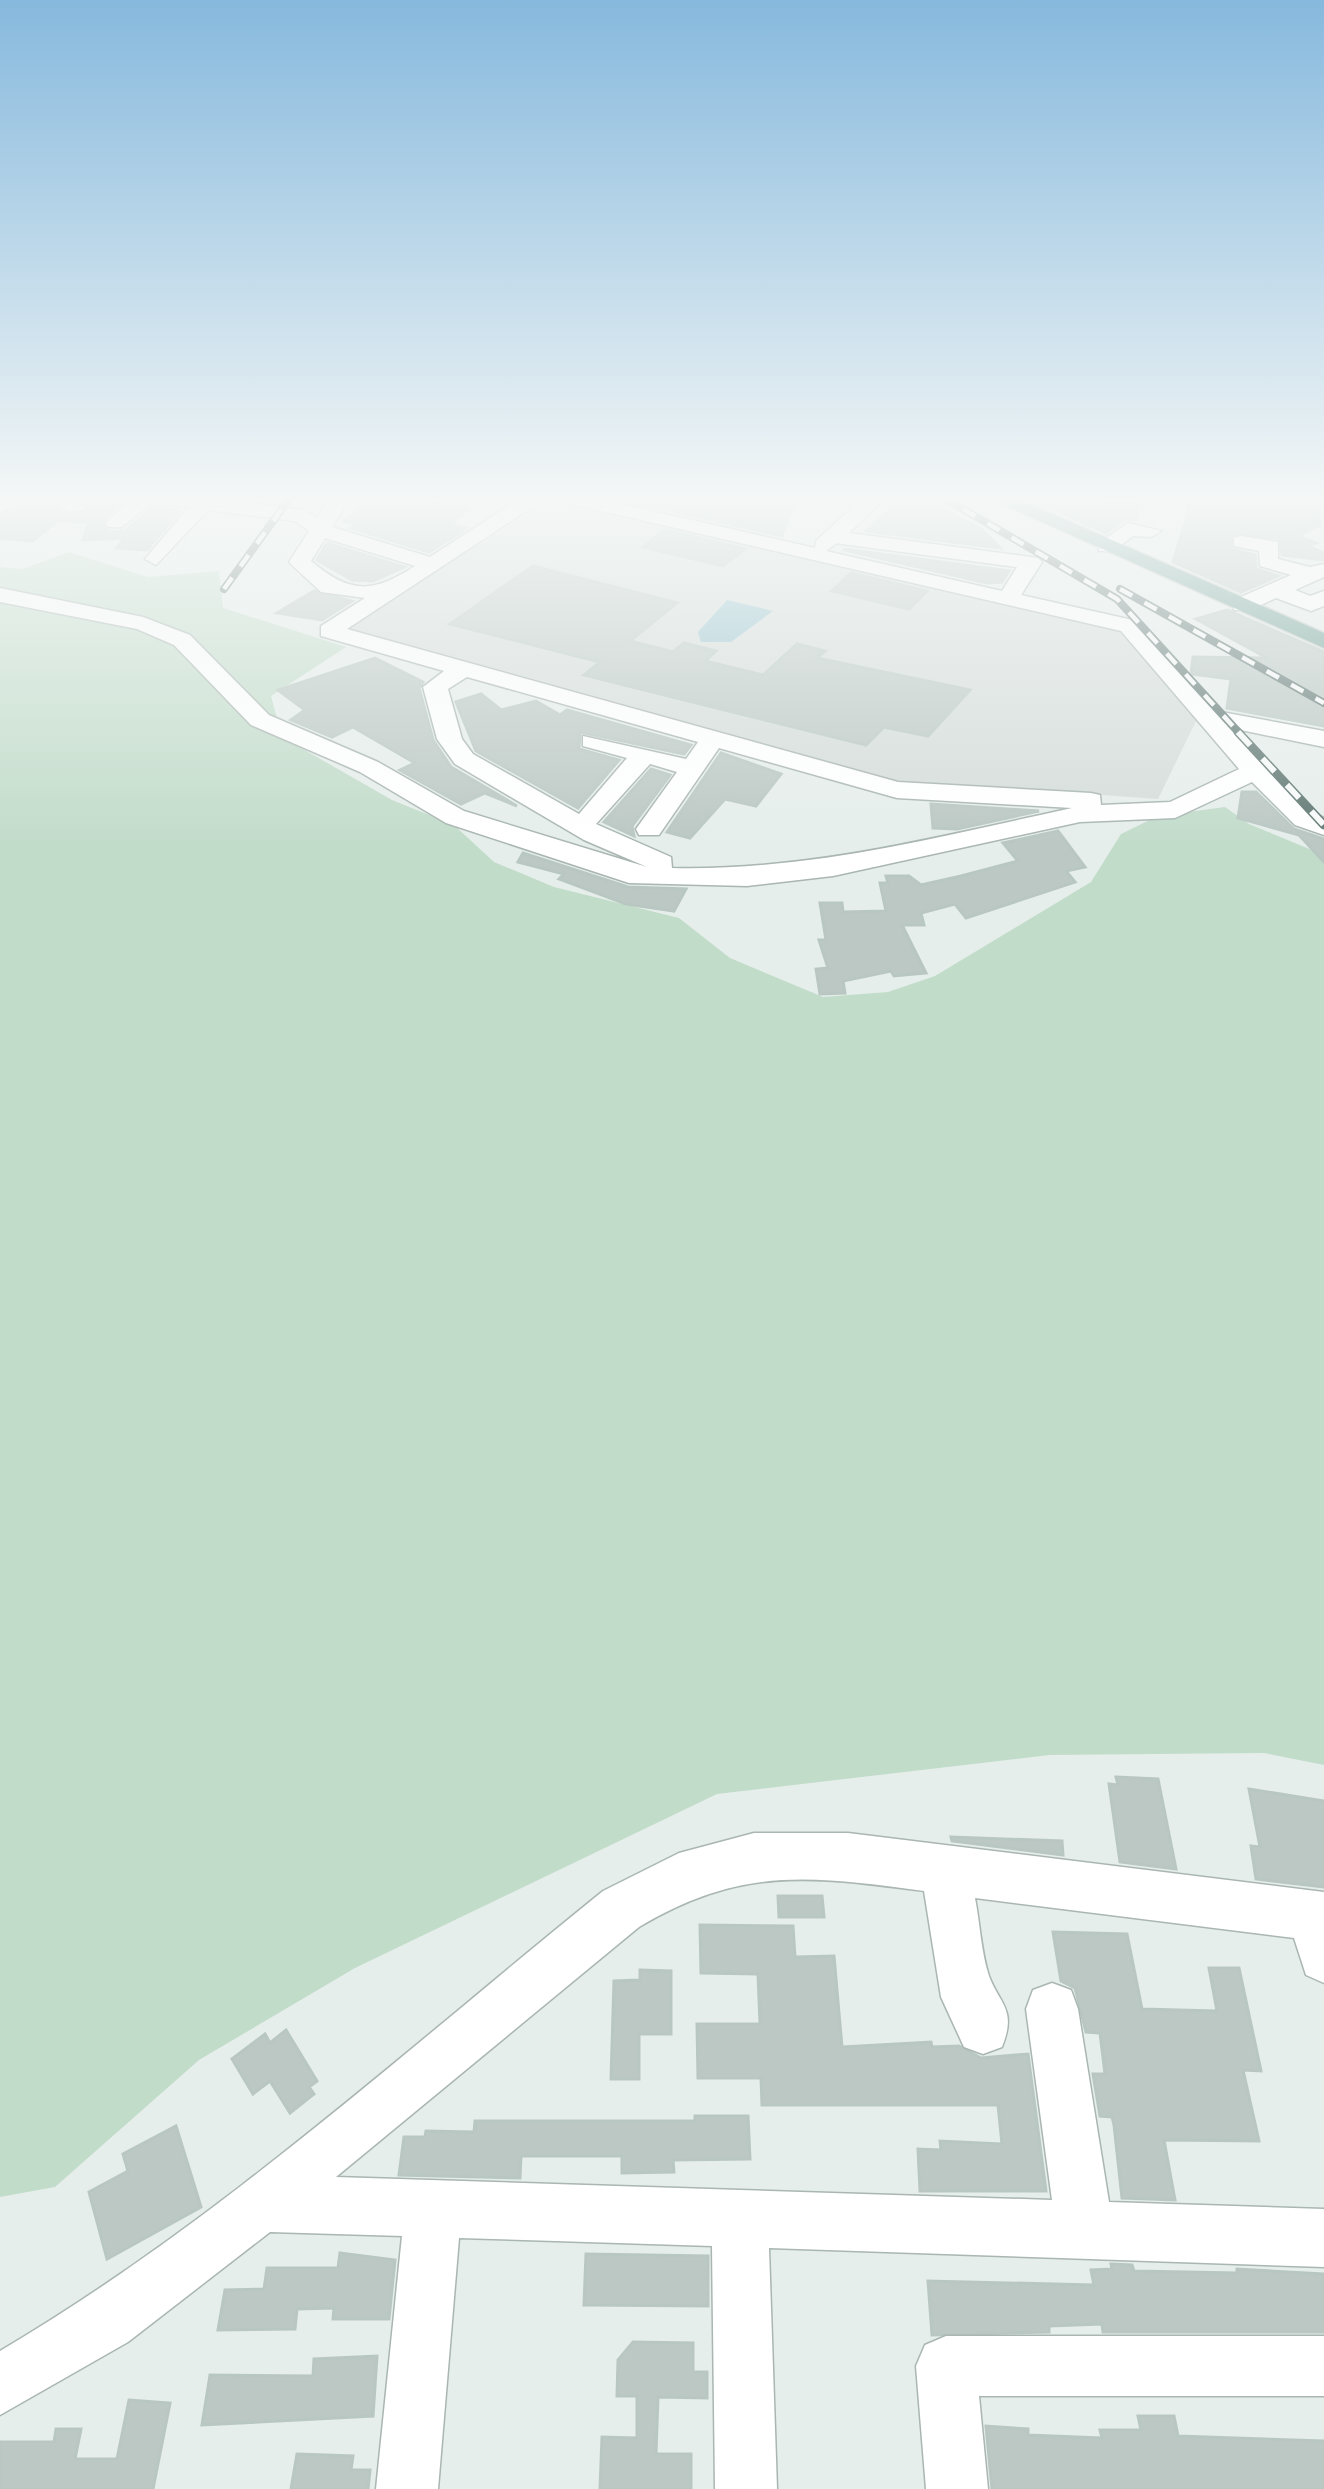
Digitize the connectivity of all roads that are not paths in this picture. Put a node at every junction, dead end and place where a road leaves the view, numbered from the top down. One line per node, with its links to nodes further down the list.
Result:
1 (80, 611): 18 (street)
2 (360, 611): 6 (street)
3 (1068, 611): 8 (street)
4 (1256, 611): 5 (main road)
5 (1324, 641)
6 (460, 671): 7 (street); 18 (street)
7 (618, 713): 10 (street); 11 (street)
8 (1211, 717): 9 (street); 13 (street)
9 (1324, 739)
10 (712, 740): 12 (street); 14 (street)
11 (644, 755): 12 (street); 15 (street)
12 (692, 768): 17 (street)
13 (1255, 771): 14 (street); 16 (street)
14 (1192, 805): 18 (street)
15 (590, 817)
16 (1324, 827)
17 (649, 829)
18 (716, 879)
19 (946, 1872): 20 (street); 22 (street); 23 (street)
20 (1320, 1930)
21 (1052, 2009): 26 (street)
22 (983, 2028)
23 (260, 2204): 24 (street); 29 (street)
24 (433, 2213): 25 (street); 30 (street)
25 (740, 2222): 26 (street); 31 (street)
26 (1085, 2231): 27 (street)
27 (1324, 2238)
28 (1324, 2366): 32 (street)
29 (0, 2384)
30 (407, 2489)
31 (746, 2489)
32 (957, 2489)

